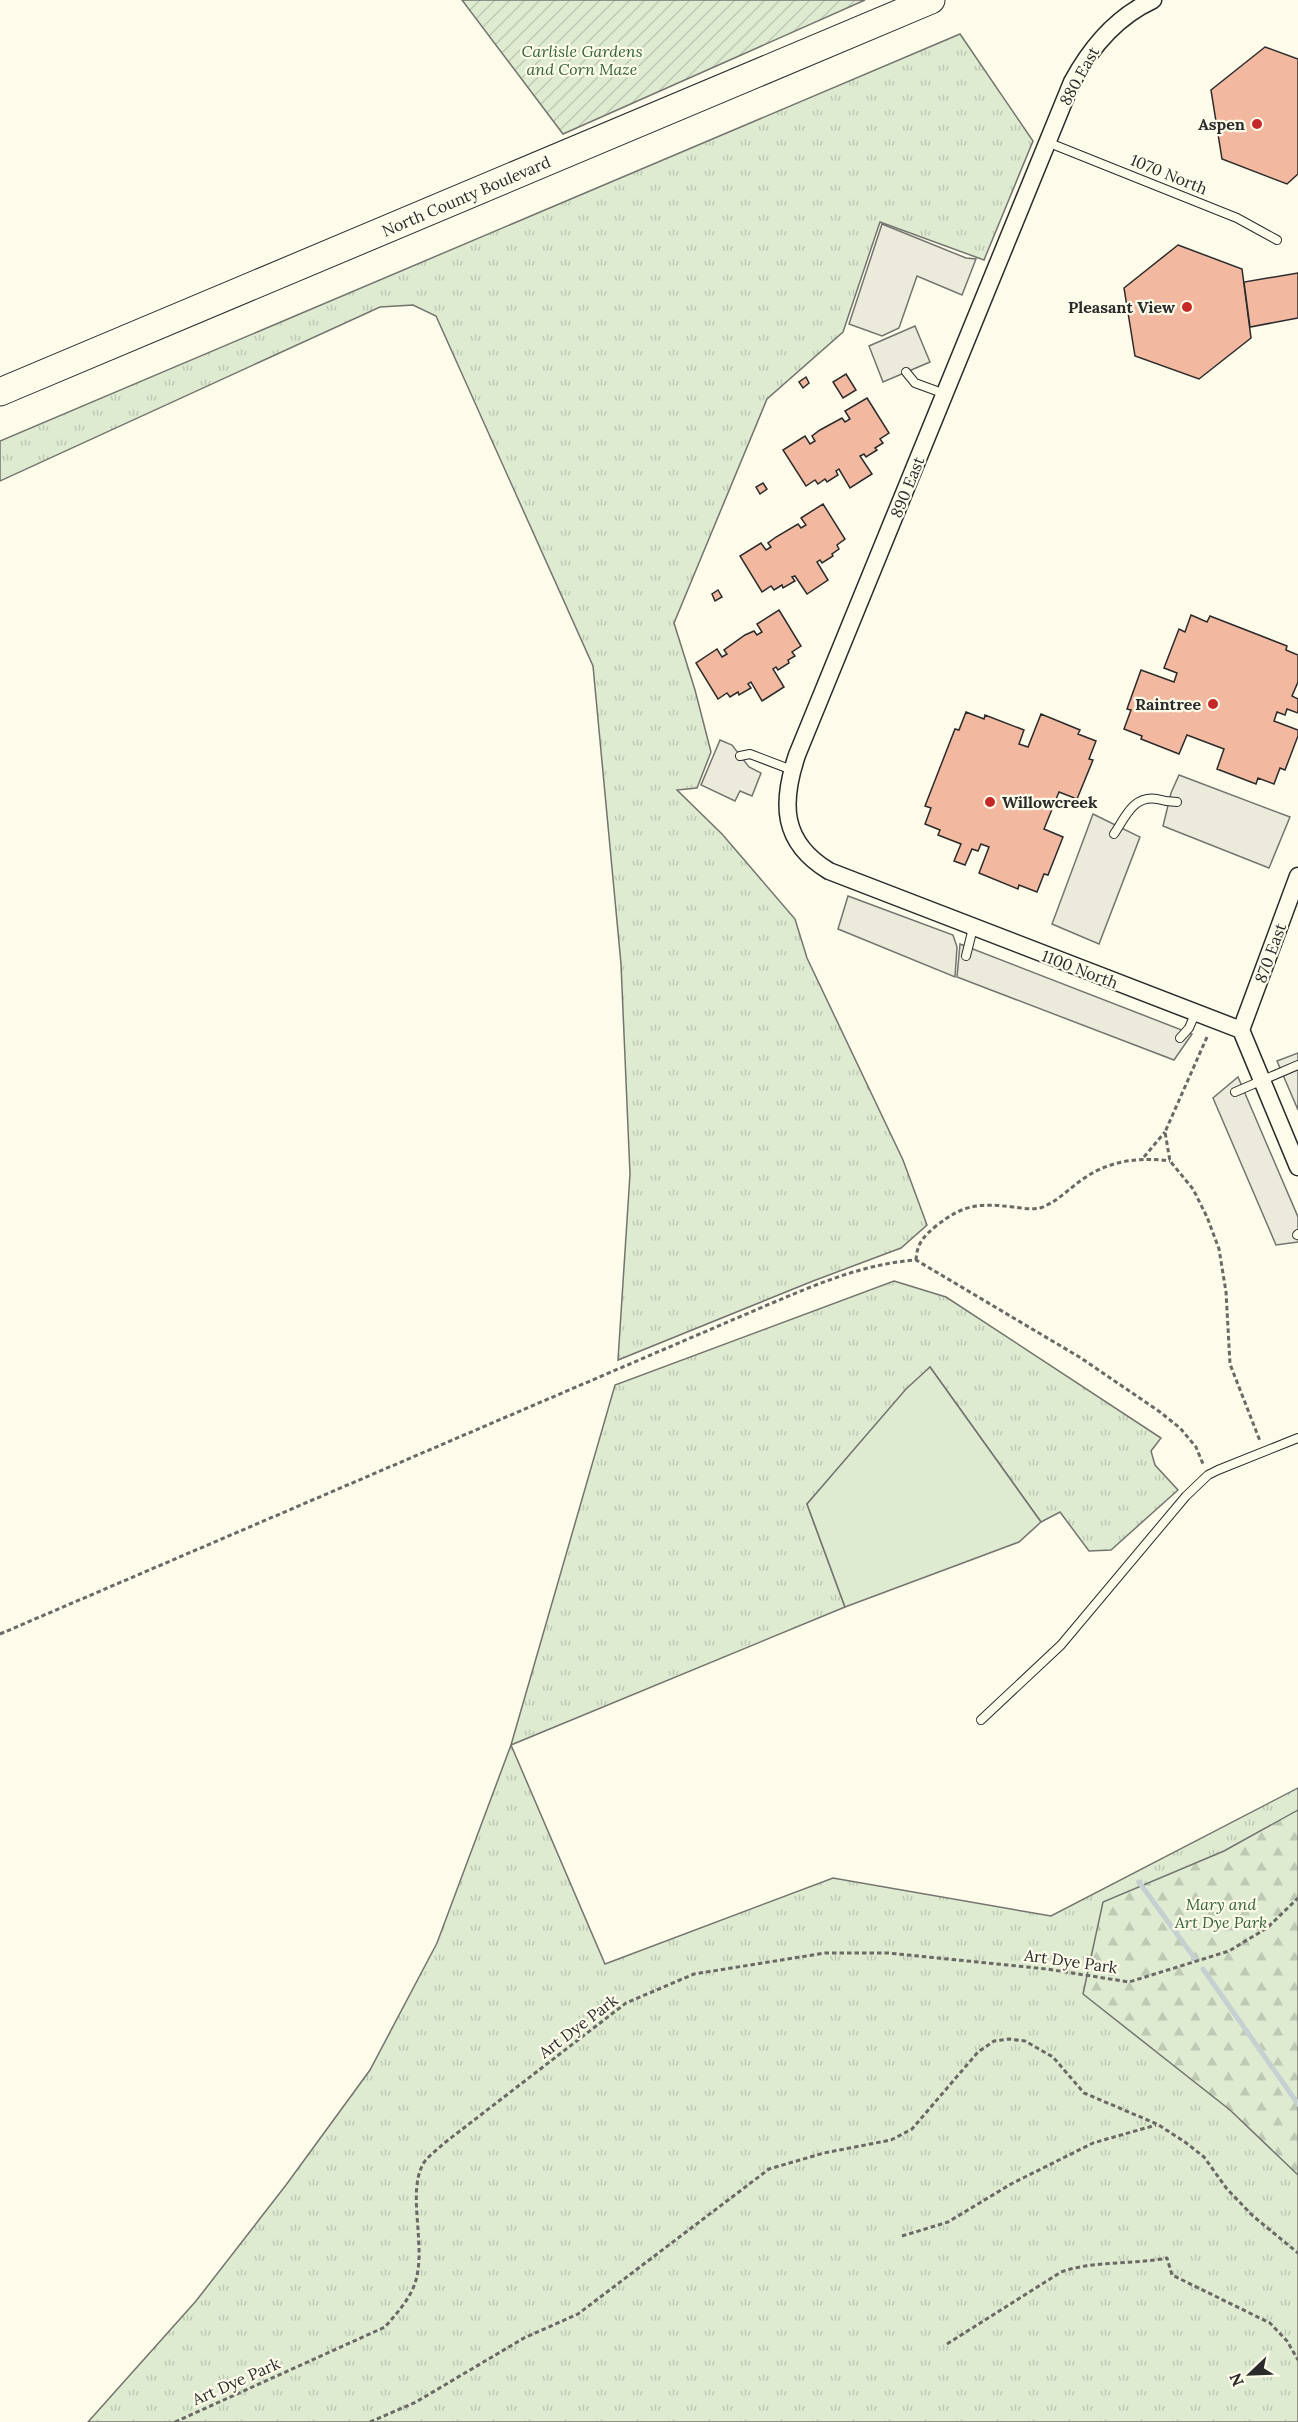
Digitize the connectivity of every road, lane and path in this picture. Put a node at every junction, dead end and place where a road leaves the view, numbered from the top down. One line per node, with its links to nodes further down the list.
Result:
1 (931, 0): 6 (main road, North County Boulevard)
2 (1153, 0): 3 (street, 880 East)
3 (1047, 142): 4 (lane, 1070 North); 7 (street, 890 East)
4 (1277, 240)
5 (906, 372): 7 (lane)
6 (0, 392)
7 (945, 394): 9 (street, 890 East)
8 (740, 756): 9 (lane)
9 (792, 770): 12 (street, 890 East)
10 (1177, 802): 11 (lane)
11 (1114, 834)
12 (794, 835): 14 (street, 1100 North)
13 (1298, 876): 17 (street, 870 East)
14 (973, 928): 15 (lane); 16 (street, 1100 North)
15 (966, 956)
16 (1195, 1014): 17 (street, 1100 North); 18 (lane)
17 (1240, 1030): 21 (street)
18 (1180, 1038)
19 (1207, 1038): 23 (path)
20 (1298, 1065): 21 (lane)
21 (1262, 1080): 22 (lane); 26 (street)
22 (1235, 1092)
23 (1166, 1132): 24 (path); 25 (path)
24 (1144, 1157): 25 (path); 27 (path)
25 (1170, 1161): 29 (path)
26 (1298, 1167)
27 (916, 1260): 30 (path); 31 (path)
28 (1298, 1438): 29 (lane)
29 (1264, 1451): 30 (lane)
30 (1208, 1475): 32 (lane)
31 (0, 1634)
32 (981, 1720)
33 (1298, 1898): 39 (path, Art Dye Park)
34 (1157, 2124): 35 (path); 36 (path); 40 (path)
35 (902, 2236)
36 (1298, 2253)
37 (947, 2344): 38 (path)
38 (1298, 2361)
39 (175, 2422)
40 (370, 2422)

